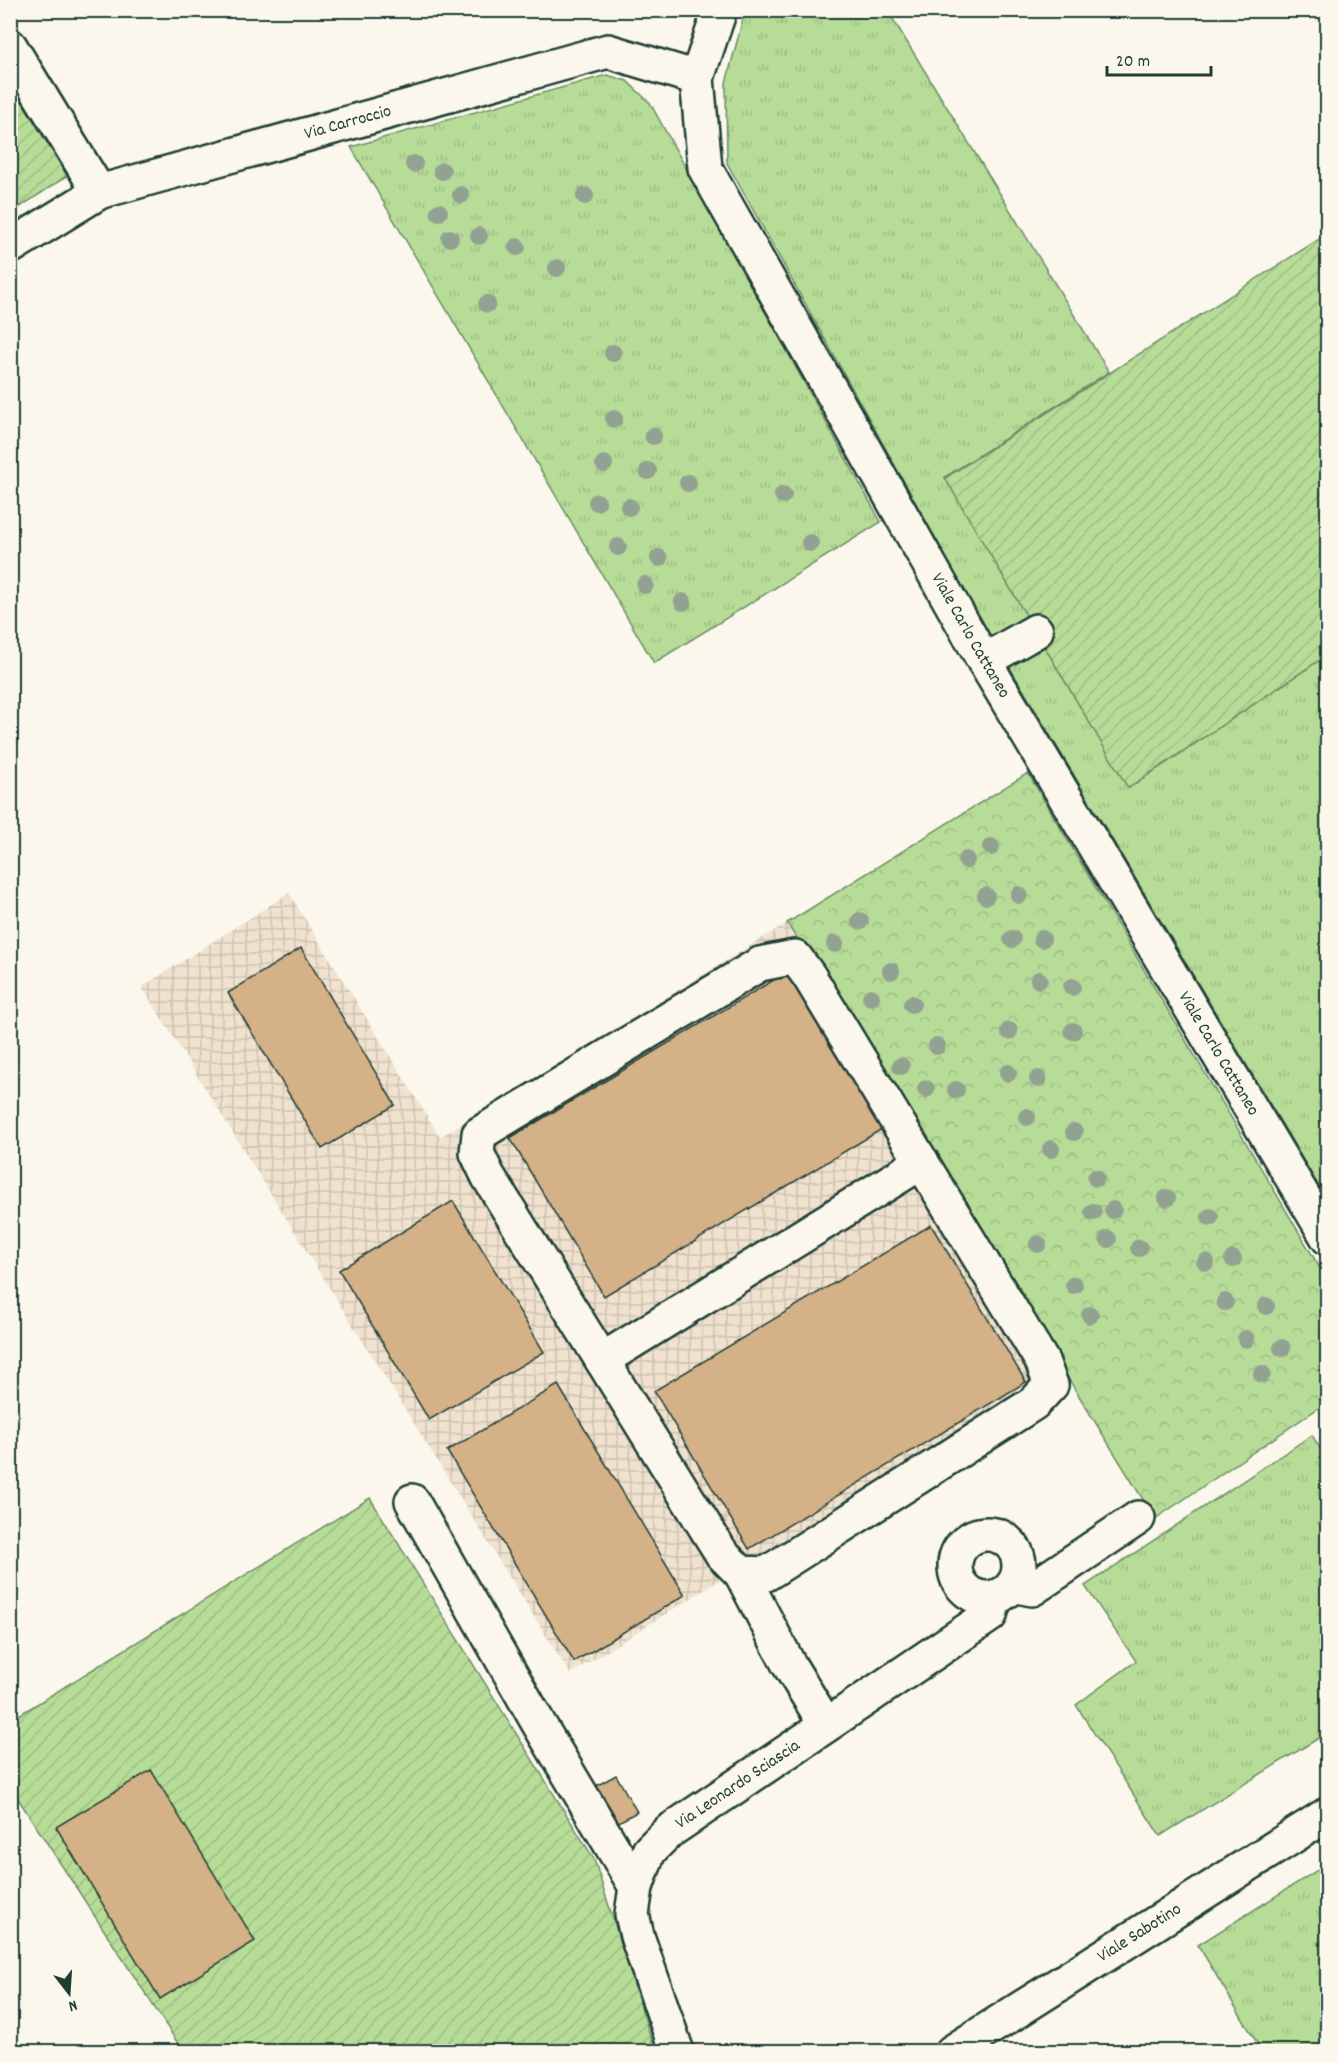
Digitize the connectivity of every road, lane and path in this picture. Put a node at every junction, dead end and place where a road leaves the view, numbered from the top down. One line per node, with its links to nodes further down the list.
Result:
1 (720, 10): 3 (street, Viale Carlo Cattaneo)
2 (10, 46): 4 (street)
3 (697, 78): 4 (street, Via Carroccio); 7 (street, Viale Carlo Cattaneo)
4 (99, 192): 5 (street, Via Carroccio)
5 (10, 247)
6 (1036, 631): 7 (street)
7 (984, 661): 9 (street, Viale Carlo Cattaneo)
8 (922, 1162): 10 (street); 10 (street); 13 (street)
9 (1328, 1238)
10 (602, 1360): 13 (street)
11 (412, 1501): 16 (street)
12 (1138, 1518): 14 (street, Via Leonardo Sciascia)
13 (741, 1573): 14 (street)
14 (826, 1725): 16 (street, Via Leonardo Sciascia)
15 (1328, 1814): 18 (street, Viale Sabotino)
16 (636, 1887): 17 (street, Via Leonardo Sciascia)
17 (677, 2052)
18 (952, 2052)

